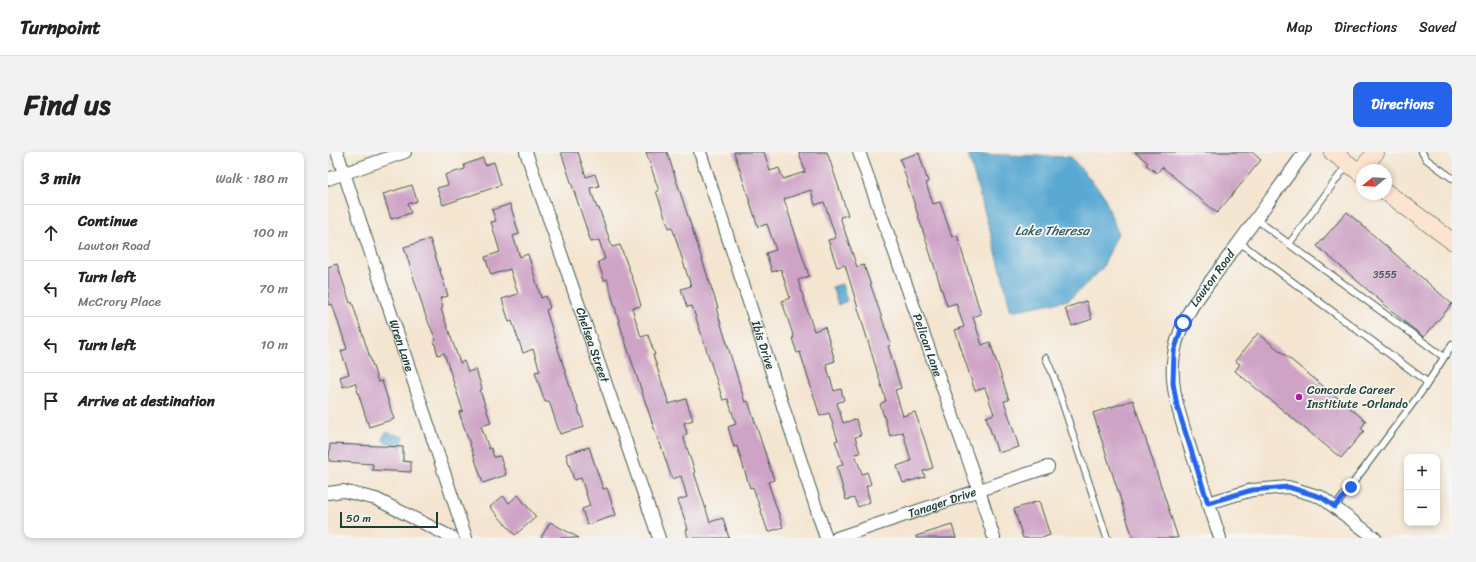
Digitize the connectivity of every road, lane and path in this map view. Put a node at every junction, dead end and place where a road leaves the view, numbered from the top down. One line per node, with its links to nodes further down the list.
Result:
1 (337, 152): 12 (street, Wren Lane)
2 (405, 152): 12 (street)
3 (526, 152): 31 (street, Chelsea Street)
4 (700, 152): 32 (street, Ibis Drive)
5 (859, 152): 25 (street, Pelican Lane)
6 (1305, 152): 16 (street, Lawton Road)
7 (1332, 152): 11 (street)
8 (1376, 152): 10 (street)
9 (1422, 152): 13 (lane)
10 (1363, 164)
11 (1356, 170): 19 (lane)
12 (344, 173): 14 (street); 30 (street, Wren Lane)
13 (1452, 178)
14 (328, 179)
15 (1392, 196): 17 (street)
16 (1256, 219): 18 (street, Lawton Road); 19 (lane)
17 (1452, 241)
18 (1239, 242): 23 (lane); 27 (street, Lawton Road)
19 (1289, 244): 21 (lane)
20 (1452, 345): 21 (lane)
21 (1444, 357): 23 (lane)
22 (1046, 358): 35 (lane)
23 (1427, 382): 28 (lane)
24 (1048, 467): 25 (street, Tanager Drive)
25 (979, 490): 33 (street, Tanager Drive); 34 (street, Pelican Lane)
26 (328, 493): 29 (street)
27 (1208, 503): 28 (street); 36 (street, Lawton Road)
28 (1335, 507): 37 (street)
29 (453, 538)
30 (466, 538)
31 (659, 538)
32 (826, 538)
33 (837, 538)
34 (994, 538)
35 (1107, 538)
36 (1220, 538)
37 (1375, 538)

